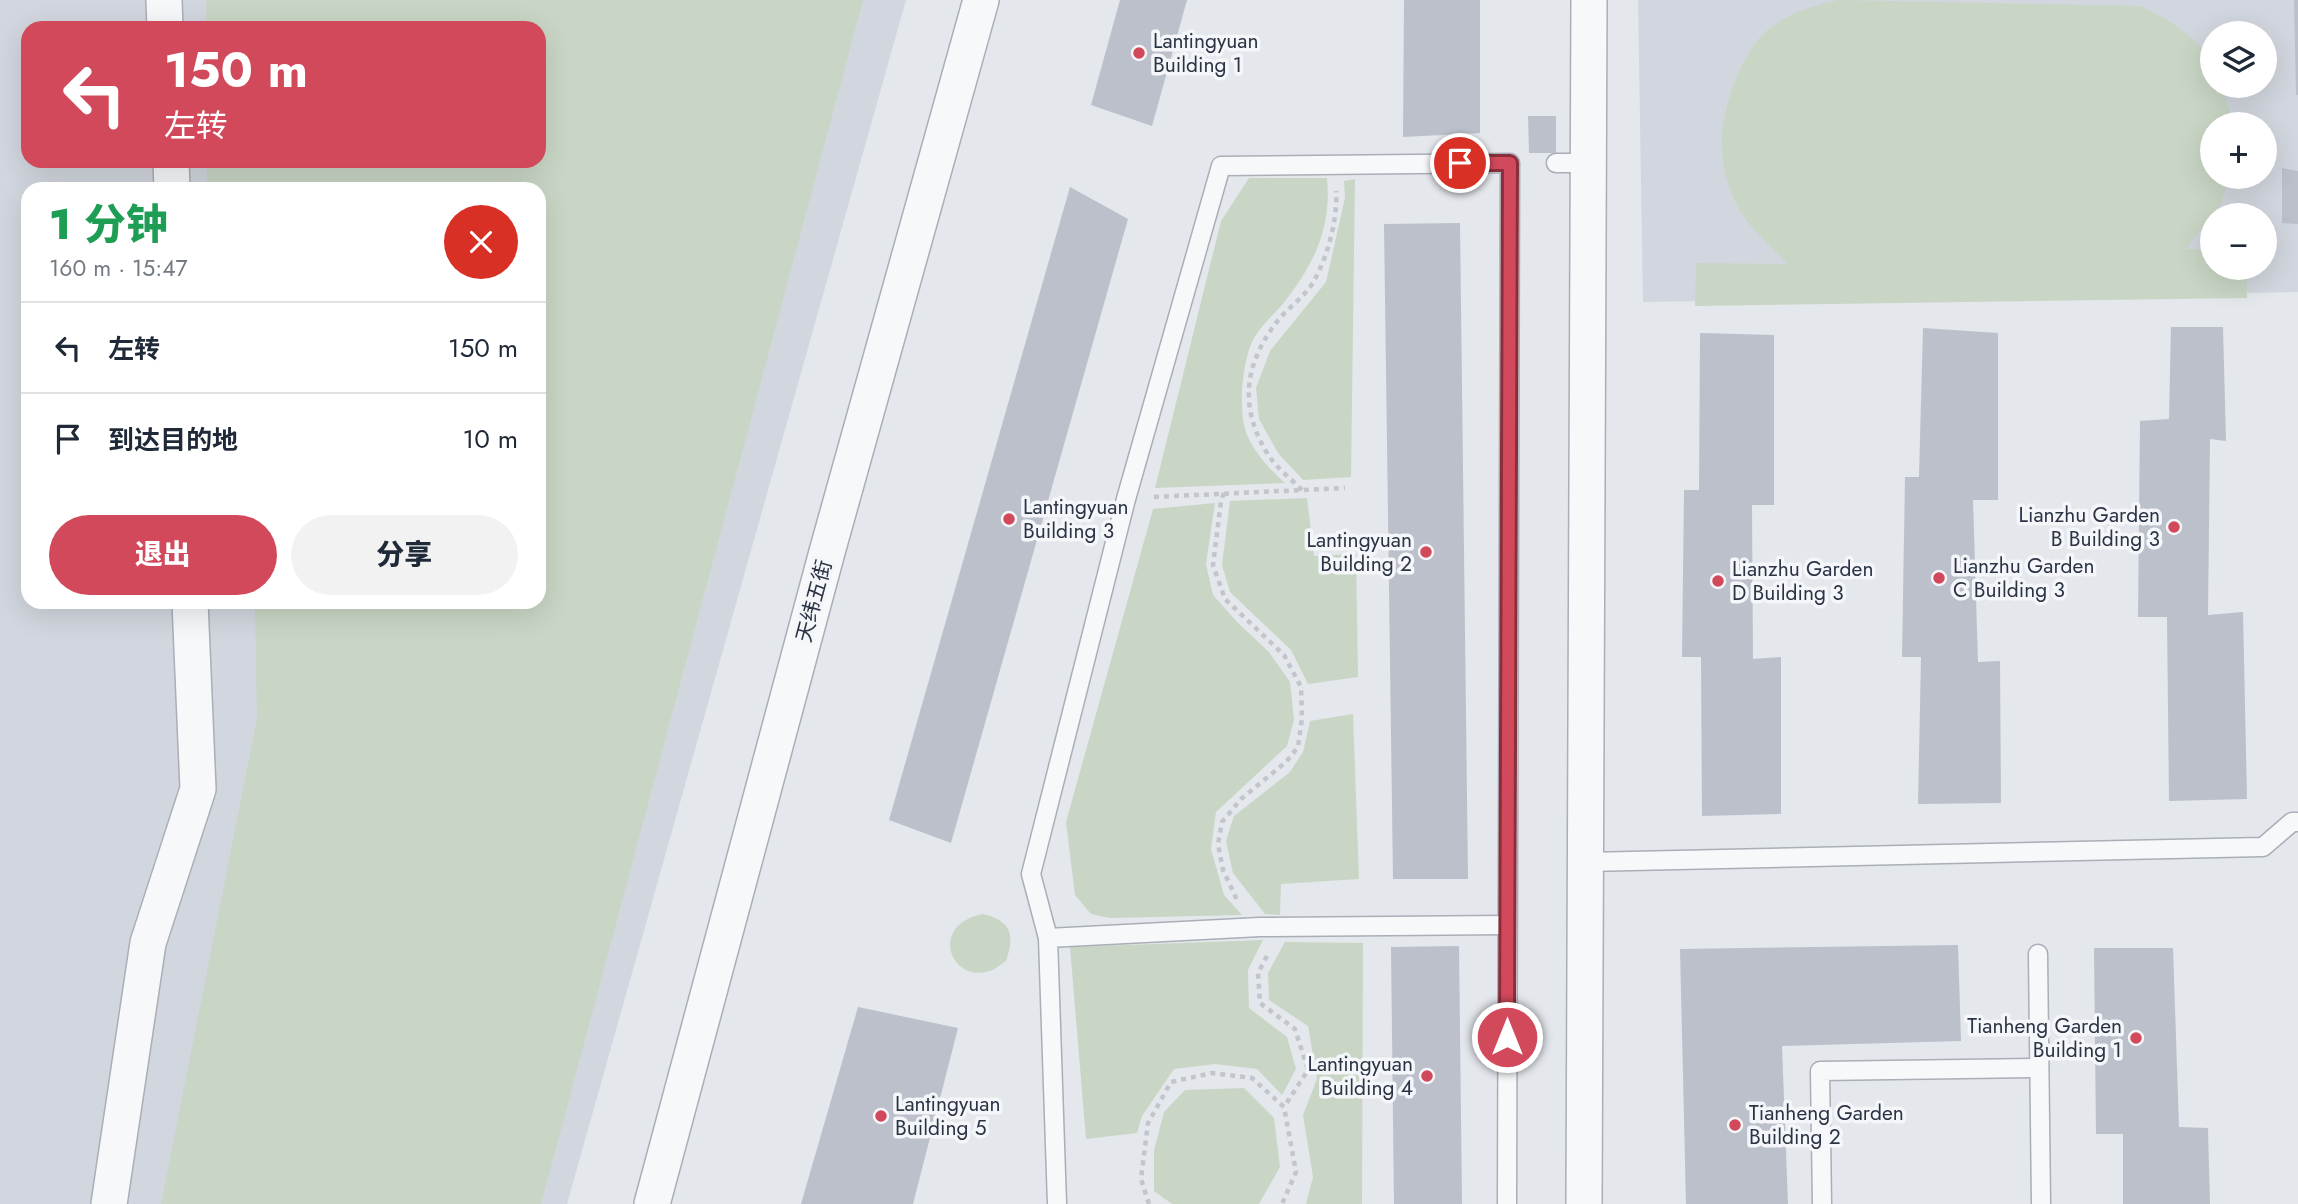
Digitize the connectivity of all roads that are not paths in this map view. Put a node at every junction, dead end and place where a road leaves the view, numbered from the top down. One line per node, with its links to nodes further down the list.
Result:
1 (164, 0): 4 (street)
2 (981, 0): 13 (street, 天纬五街)
3 (1589, 0): 7 (street)
4 (165, 21)
5 (190, 609): 12 (street)
6 (2298, 822): 7 (lane)
7 (1586, 862): 16 (street)
8 (1507, 925): 9 (lane); 9 (lane); 15 (lane)
9 (1048, 938): 14 (lane)
10 (2038, 954): 11 (lane)
11 (2039, 1068): 17 (lane); 18 (lane)
12 (110, 1204)
13 (652, 1204)
14 (1057, 1204)
15 (1507, 1204)
16 (1584, 1204)
17 (1822, 1204)
18 (2041, 1204)

